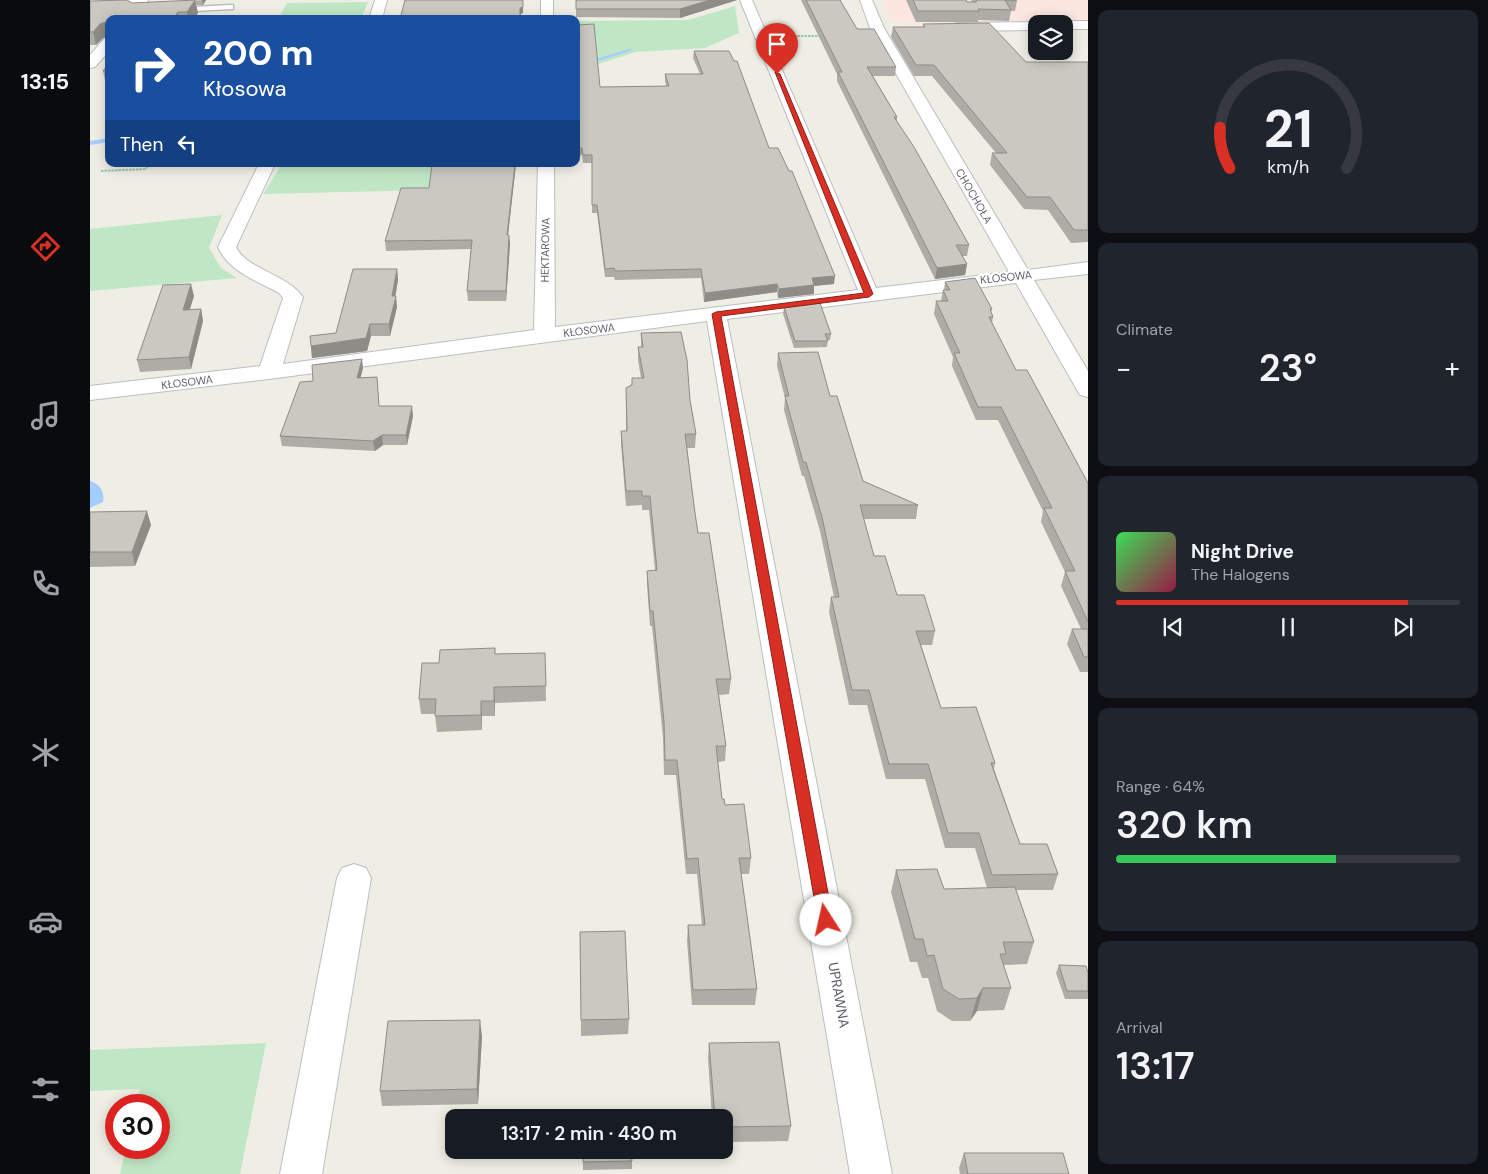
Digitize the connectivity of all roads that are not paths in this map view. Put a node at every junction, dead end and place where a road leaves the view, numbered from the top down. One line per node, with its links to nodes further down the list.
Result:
1 (381, 0): 9 (street)
2 (548, 0): 10 (street)
3 (746, 0): 21 (street)
4 (866, 0): 14 (street, CHOCHOŁA)
5 (90, 1): 6 (street)
6 (140, 4)
7 (230, 7): 8 (lane)
8 (163, 11)
9 (376, 15)
10 (547, 15)
11 (1028, 26): 13 (street)
12 (897, 27): 14 (street)
13 (947, 27)
14 (877, 28): 20 (street, CHOCHOŁA)
15 (105, 47): 16 (street)
16 (90, 64)
17 (266, 167): 24 (street)
18 (546, 167): 23 (street, HEKTAROWA)
19 (1088, 268): 20 (street, KŁOSOWA)
20 (1020, 276): 21 (street, KŁOSOWA); 25 (street, CHOCHOŁA)
21 (869, 294): 22 (street, KŁOSOWA)
22 (716, 314): 23 (street, KŁOSOWA); 29 (street, UPRAWNA)
23 (544, 335): 24 (street, KŁOSOWA)
24 (269, 372): 26 (street, KŁOSOWA)
25 (1088, 390)
26 (90, 393)
27 (354, 878): 28 (street)
28 (301, 1174)
29 (871, 1174)

